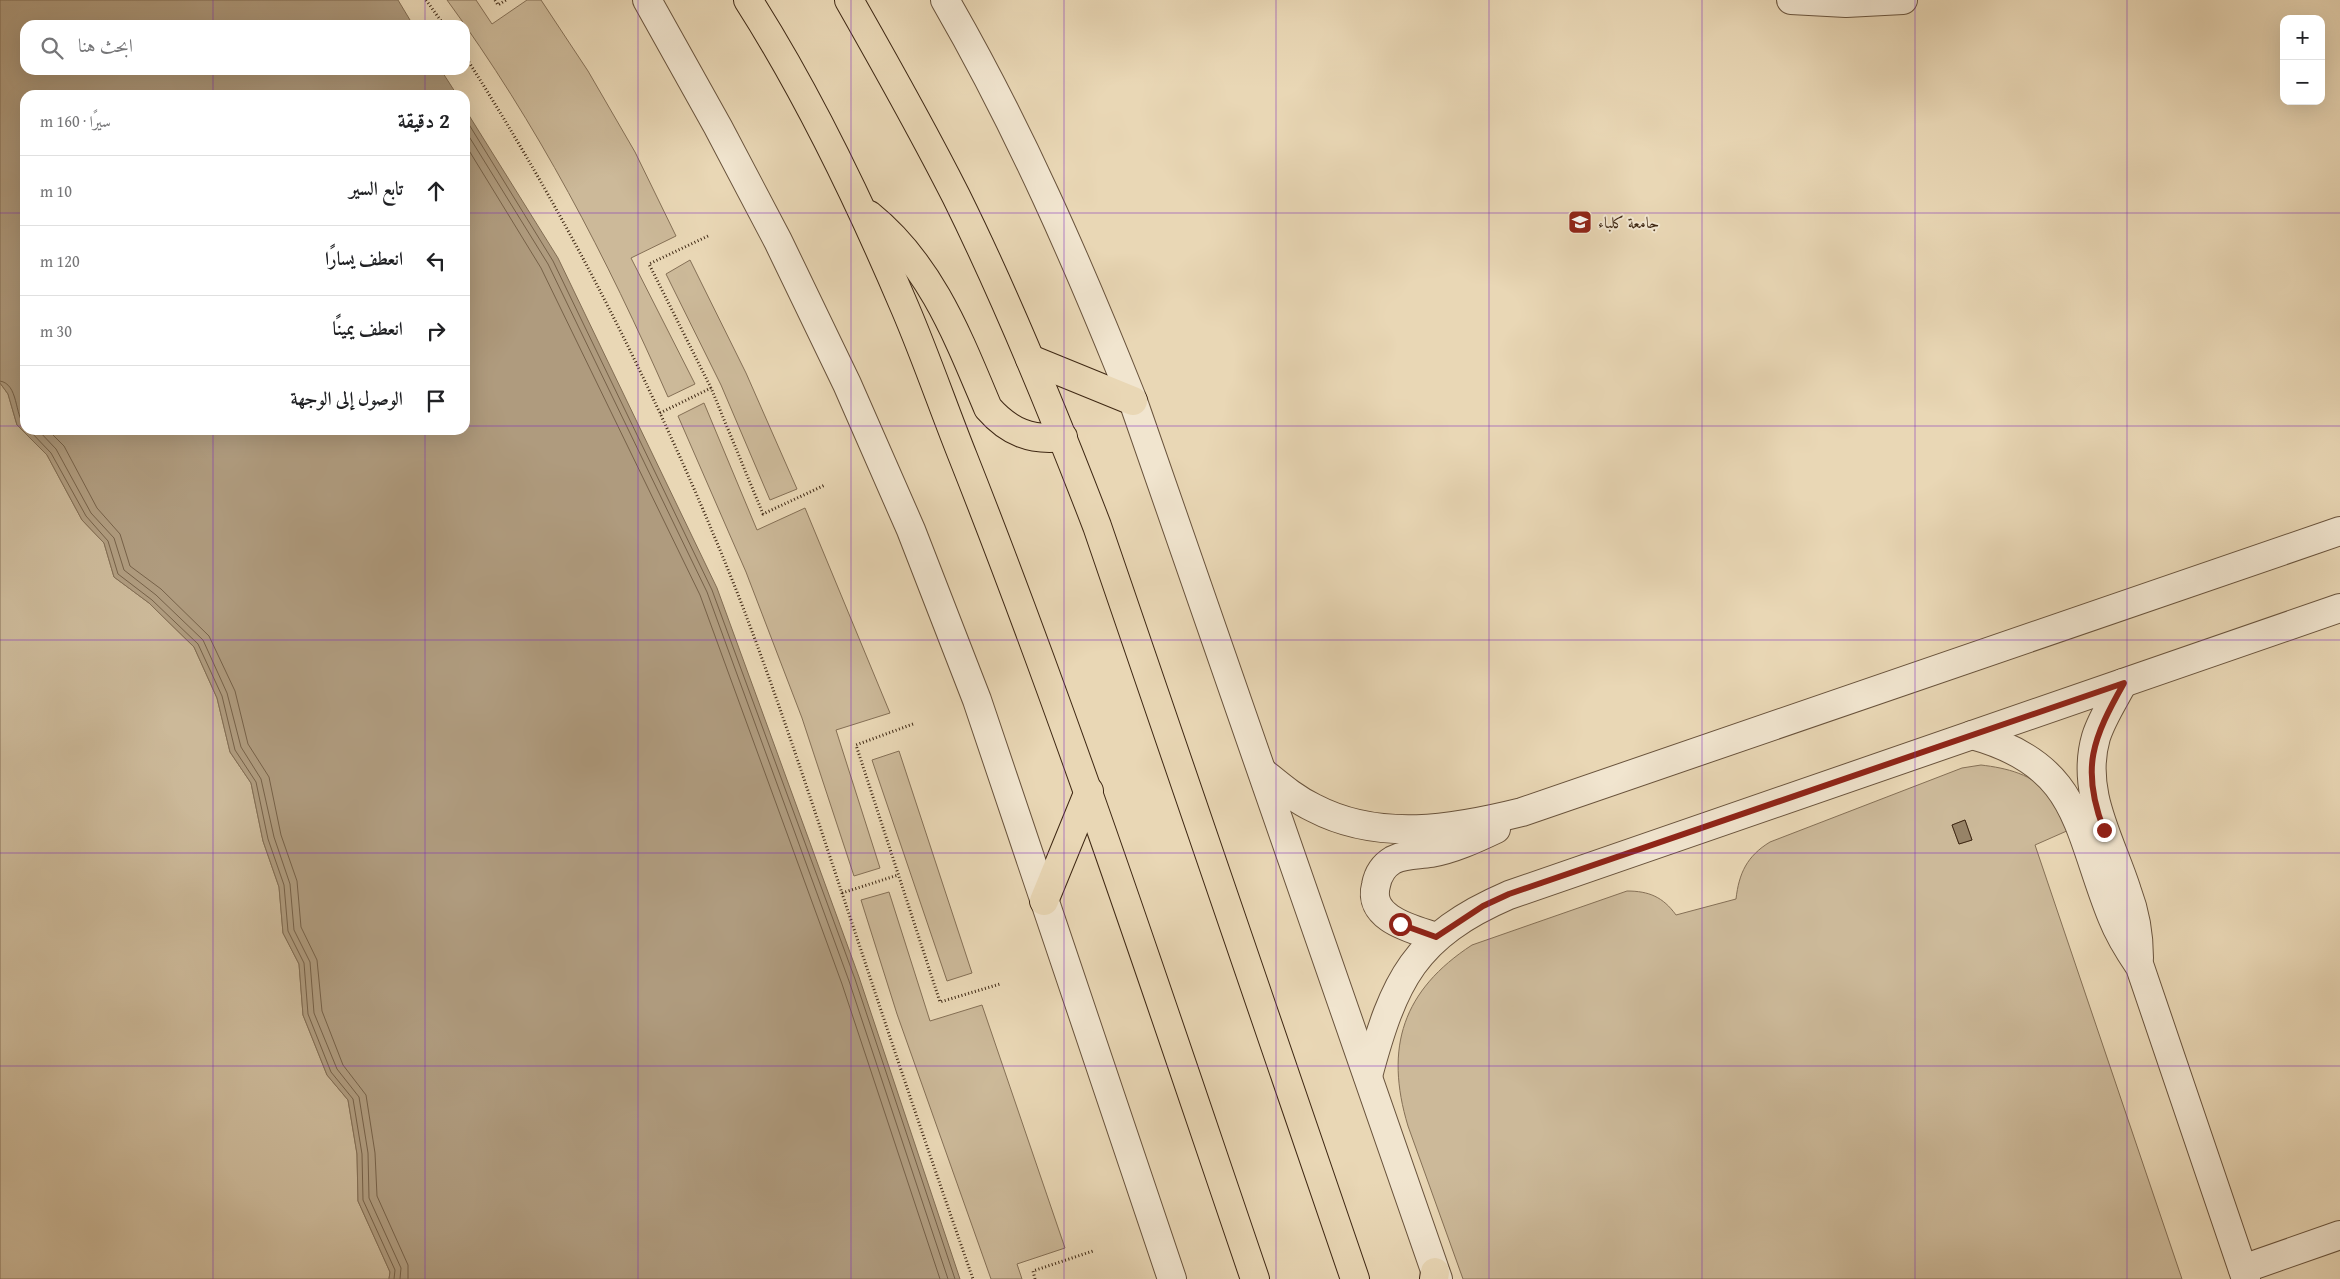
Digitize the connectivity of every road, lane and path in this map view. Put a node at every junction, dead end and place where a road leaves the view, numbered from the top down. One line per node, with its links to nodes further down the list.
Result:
1 (426, 0): 10 (path)
2 (495, 0): 3 (path)
3 (506, 0)
4 (647, 0): 30 (street)
5 (748, 0): 12 (highway)
6 (849, 0): 14 (highway)
7 (945, 0): 16 (street)
8 (1791, 0): 9 (street)
9 (1903, 0)
10 (440, 20)
11 (470, 64): 17 (path)
12 (862, 210): 18 (highway); 26 (highway)
13 (708, 236): 15 (path)
14 (1030, 359): 16 (highway); 18 (highway)
15 (710, 388): 17 (path); 19 (path)
16 (1133, 401): 25 (street)
17 (660, 412): 29 (path)
18 (1063, 437): 43 (highway)
19 (825, 485)
20 (2340, 531): 27 (street)
21 (2340, 608): 22 (street)
22 (2124, 683): 24 (street); 32 (street)
23 (913, 724): 28 (path)
24 (1972, 735): 31 (street); 32 (street)
25 (1264, 773): 27 (street); 34 (street)
26 (1089, 791): 30 (highway); 42 (highway)
27 (1522, 812): 31 (street)
28 (898, 875): 29 (path); 33 (path)
29 (842, 893): 39 (path)
30 (1044, 901): 41 (street)
31 (1436, 937): 34 (street)
32 (2140, 967): 37 (street)
33 (1000, 984)
34 (1368, 1076): 38 (street)
35 (2340, 1235): 37 (street)
36 (1093, 1251): 40 (path)
37 (2244, 1274)
38 (1435, 1277)
39 (973, 1279)
40 (1035, 1279)
41 (1172, 1279)
42 (1255, 1279)
43 (1354, 1279)

